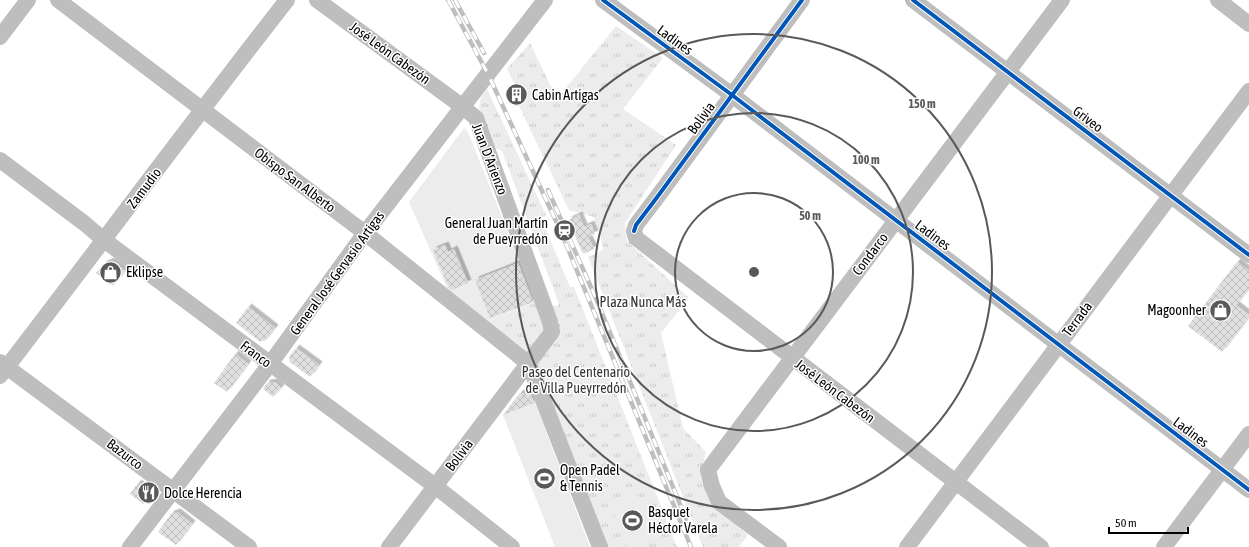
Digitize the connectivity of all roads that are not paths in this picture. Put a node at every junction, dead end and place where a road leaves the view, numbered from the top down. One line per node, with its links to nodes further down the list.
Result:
1 (28, 0): 12 (street)
2 (58, 0): 17 (street, Obispo San Alberto)
3 (287, 0): 17 (street, Zamudio)
4 (317, 0): 16 (street, José León Cabezón)
5 (545, 0): 16 (street, General José Gervasio Artigas)
6 (603, 0): 15 (street, Ladines)
7 (802, 0): 15 (street, Bolivia)
8 (913, 0): 13 (street, Griveo)
9 (1062, 0): 13 (street, Condarco)
10 (1218, 0): 11 (street)
11 (1249, 24)
12 (0, 37)
13 (1007, 72): 19 (street, Griveo); 20 (street, Condarco)
14 (1249, 91): 19 (street, Terrada)
15 (732, 95): 20 (street, Ladines); 21 (street, Bolivia)
16 (463, 107): 22 (street, General José Gervasio Artigas); 28 (street, Juan D’Arienzo)
17 (202, 110): 22 (street, Obispo San Alberto); 23 (street, Zamudio)
18 (0, 160): 23 (street, Franco)
19 (1171, 195): 24 (street, Griveo); 25 (street, Terrada)
20 (896, 220): 25 (street, Ladines); 26 (street, Condarco)
21 (634, 231): 26 (street, José León Cabezón)
22 (365, 233): 27 (street, General José Gervasio Artigas); 28 (street, Obispo San Alberto)
23 (104, 240): 27 (street, Franco); 29 (street, Zamudio)
24 (1249, 255)
25 (1058, 344): 31 (street, Ladines); 32 (street, Terrada)
26 (792, 358): 32 (street, José León Cabezón); 41 (street, Condarco)
27 (270, 364): 33 (street, Franco); 34 (street, General José Gervasio Artigas)
28 (529, 364): 33 (street, Bolivia); 40 (street)
29 (2, 368): 34 (street, Bazurco)
30 (1249, 434): 31 (street)
31 (1223, 470): 35 (street, Ladines); 44 (street)
32 (956, 482): 42 (street, Terrada); 43 (street, José León Cabezón)
33 (435, 486): 38 (street, Bolivia); 39 (street, Franco)
34 (173, 490): 36 (street, General José Gervasio Artigas); 37 (street, Bazurco)
35 (1249, 490)
36 (130, 547)
37 (249, 547)
38 (389, 547)
39 (512, 547)
40 (600, 547)
41 (779, 547)
42 (907, 547)
43 (1041, 547)
44 (1164, 547)

